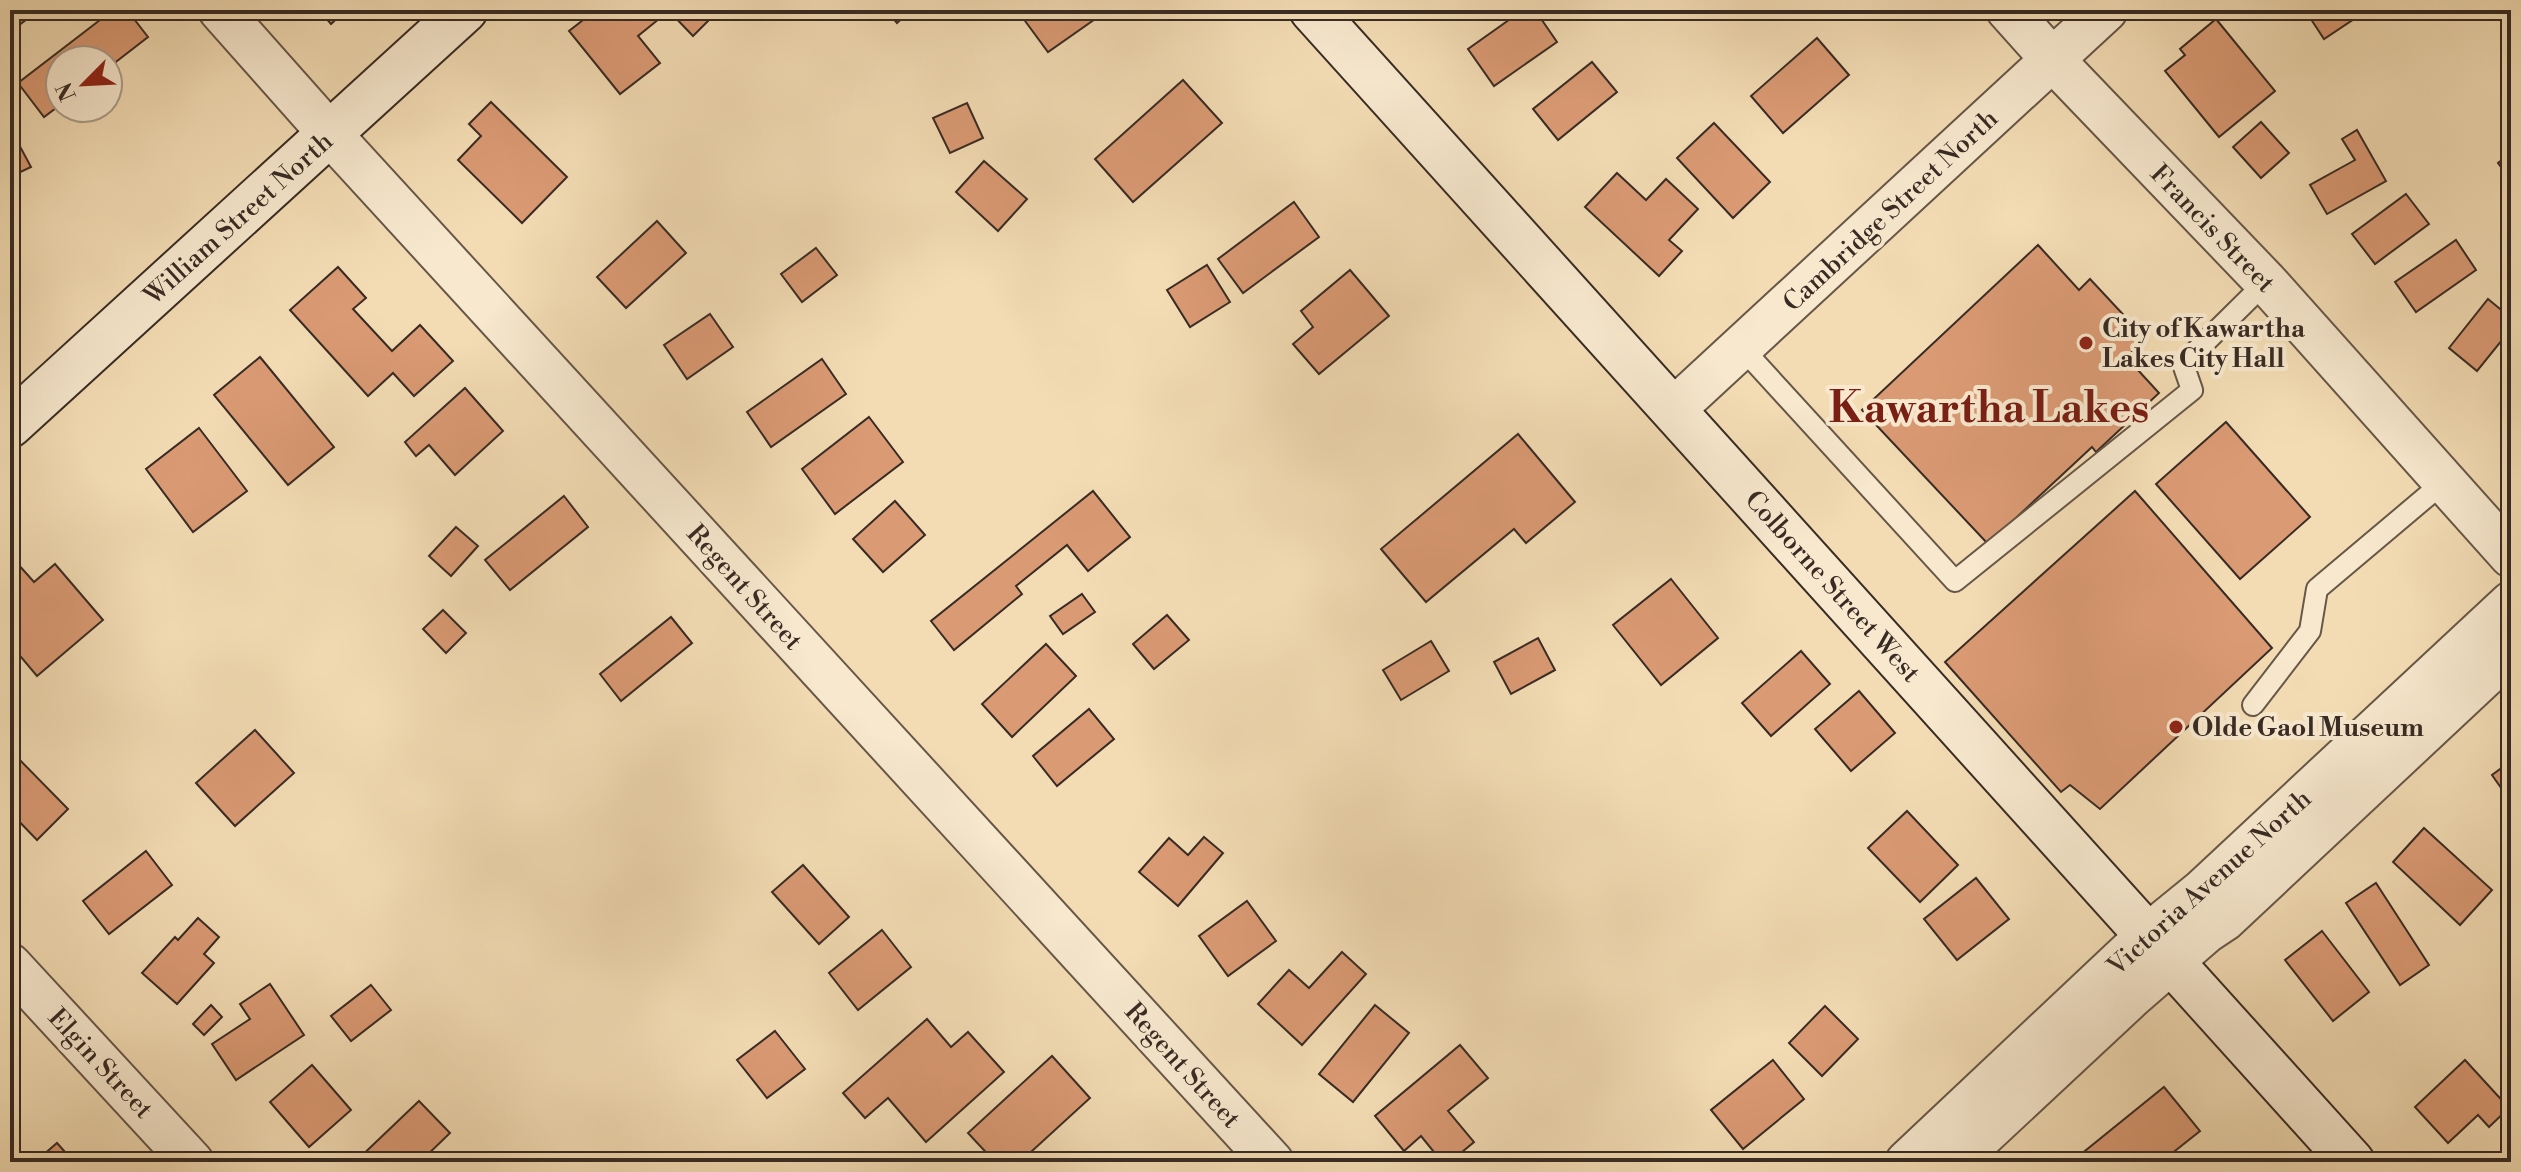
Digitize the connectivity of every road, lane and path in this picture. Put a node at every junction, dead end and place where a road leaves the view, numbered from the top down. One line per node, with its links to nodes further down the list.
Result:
1 (220, 10): 7 (street, Regent Street)
2 (465, 10): 7 (main road, William Street North)
3 (1312, 10): 10 (main road, Colborne Street West)
4 (2008, 10): 6 (street, Francis Street)
5 (2106, 10): 6 (street, Cambridge Street North)
6 (2052, 59): 8 (street, Francis Street); 9 (street, Cambridge Street North)
7 (330, 134): 11 (main road, William Street North); 20 (street, Regent Street)
8 (2266, 282): 9 (lane); 12 (street, Francis Street)
9 (1741, 347): 10 (street, Cambridge Street North)
10 (1673, 410): 17 (main road, Colborne Street West)
11 (10, 425)
12 (2444, 482): 13 (street, Francis Street); 16 (lane)
13 (2511, 556)
14 (2511, 603): 17 (street, Victoria Avenue North)
15 (2511, 651): 17 (street, Victoria Avenue North)
16 (2253, 705)
17 (2160, 948): 21 (street, Victoria Avenue North); 22 (street, Victoria Avenue North); 23 (main road, Colborne Street West)
18 (10, 965): 19 (street, Elgin Street)
19 (192, 1162)
20 (1272, 1162)
21 (1907, 1162)
22 (1954, 1162)
23 (2352, 1162)

